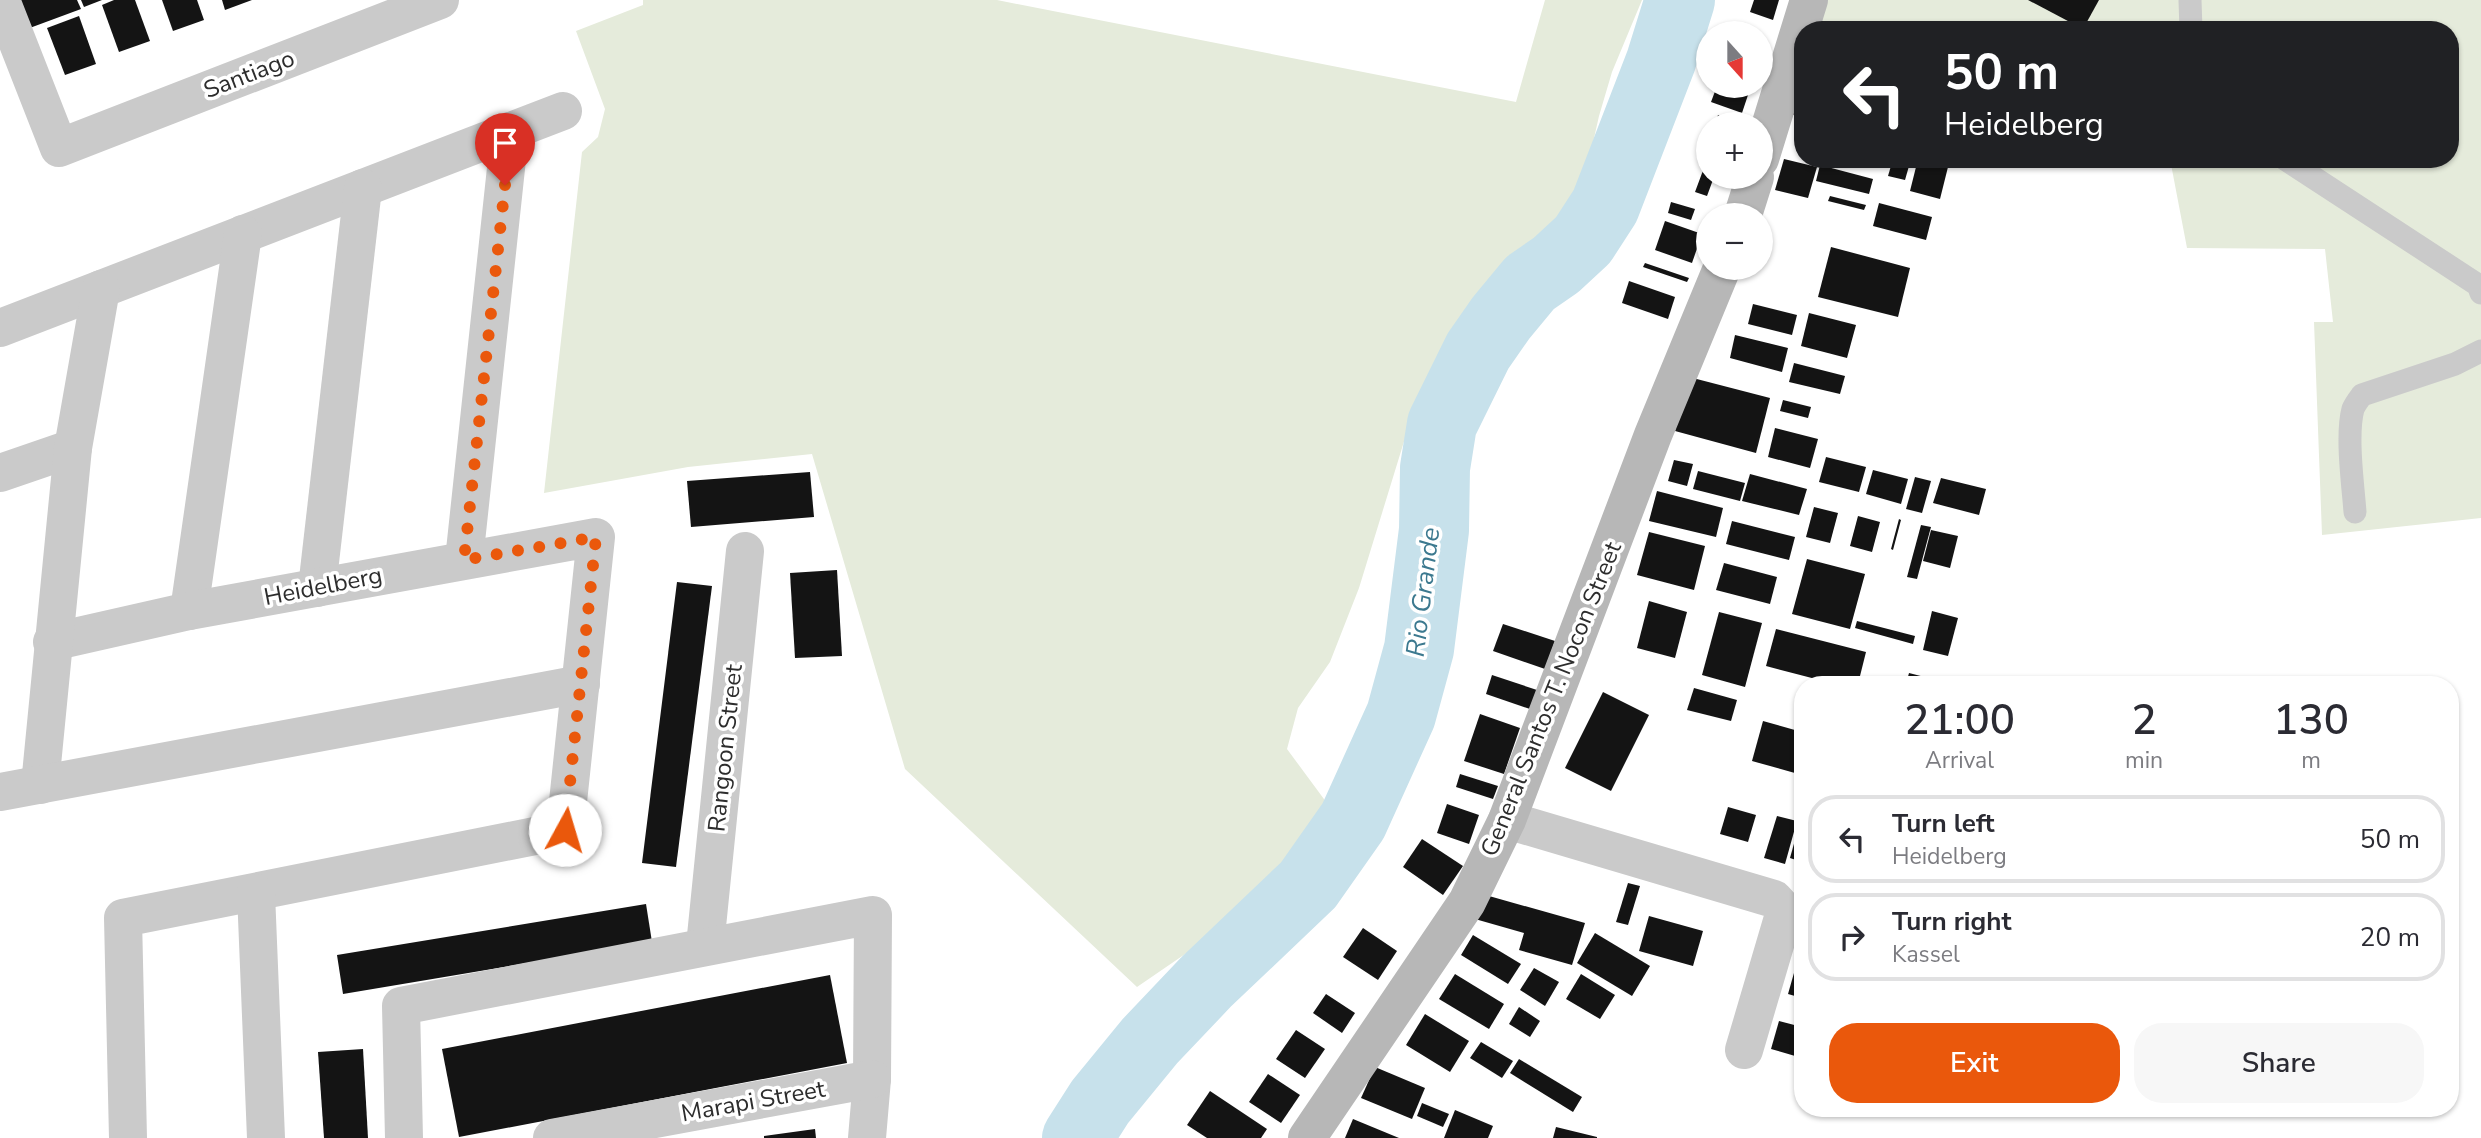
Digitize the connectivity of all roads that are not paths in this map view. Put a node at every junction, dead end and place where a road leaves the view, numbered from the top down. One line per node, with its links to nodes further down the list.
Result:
1 (1, 0): 2 (street, Santiago)
2 (440, 0)
3 (1809, 0): 5 (main road)
4 (2190, 0): 6 (lane)
5 (1804, 21)
6 (2191, 21)
7 (1794, 60): 9 (main road)
8 (564, 111): 10 (street)
9 (1773, 121)
10 (510, 131): 12 (street); 23 (street)
11 (2299, 168): 16 (lane)
12 (363, 188): 13 (street); 24 (street)
13 (243, 234): 15 (street); 25 (street)
14 (1716, 280): 30 (main road, General Santos T. Nocon Street)
15 (101, 289): 17 (street); 19 (street)
16 (2481, 293)
17 (0, 328)
18 (2481, 351): 21 (lane)
19 (74, 448): 20 (street); 26 (street)
20 (0, 473)
21 (2355, 512)
22 (745, 551): 32 (street, Rangoon Street)
23 (464, 560): 24 (street, Heidelberg); 27 (street, Heidelberg)
24 (317, 588): 25 (street, Heidelberg)
25 (189, 611): 26 (street, Heidelberg)
26 (52, 642): 28 (street)
27 (581, 684): 28 (street); 31 (street)
28 (40, 785): 29 (street)
29 (0, 792)
30 (1507, 820): 33 (street); 40 (main road, General Santos T. Nocon Street)
31 (256, 893): 35 (street); 36 (street)
32 (705, 946): 34 (street); 37 (street)
33 (1744, 1050)
34 (872, 1079): 38 (street, Marapi Street); 39 (street)
35 (128, 1138)
36 (267, 1138)
37 (404, 1138)
38 (552, 1138)
39 (867, 1138)
40 (1307, 1138)

